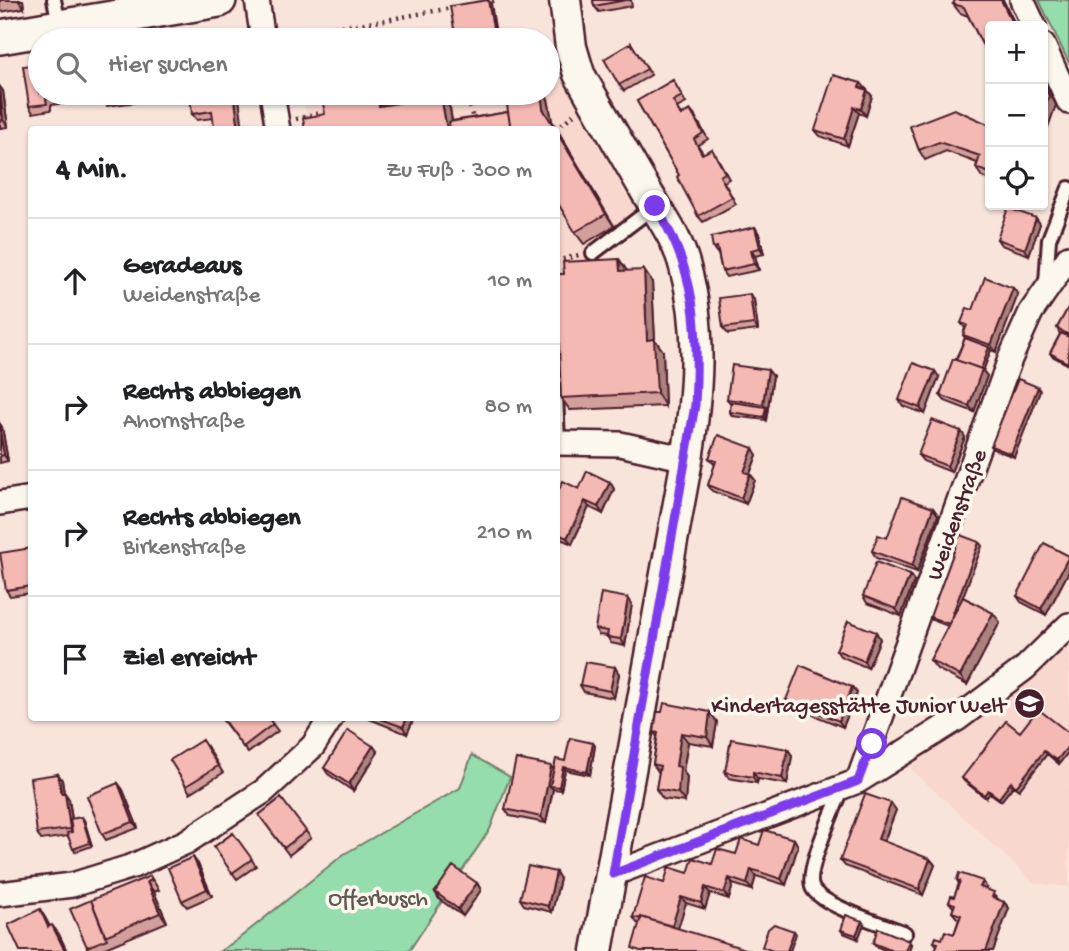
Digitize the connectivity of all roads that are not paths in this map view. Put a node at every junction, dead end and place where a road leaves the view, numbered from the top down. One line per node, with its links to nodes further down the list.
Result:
1 (219, 0): 5 (main road)
2 (257, 0): 7 (street)
3 (565, 0): 14 (street)
4 (1022, 0): 6 (street)
5 (57, 14): 8 (main road)
6 (1032, 21)
7 (261, 28)
8 (0, 37)
9 (1048, 56): 10 (street)
10 (1069, 102)
11 (274, 105): 12 (street)
12 (277, 126)
13 (1069, 188): 17 (lane)
14 (655, 206): 15 (lane); 19 (street)
15 (586, 254)
16 (1069, 257): 17 (street, Weidenstraße)
17 (1045, 291): 24 (street, Weidenstraße)
18 (560, 443): 19 (street)
19 (687, 459): 25 (street)
20 (28, 499): 21 (street)
21 (0, 503)
22 (1069, 625): 24 (street)
23 (329, 721): 26 (street)
24 (851, 784): 25 (street); 27 (lane)
25 (613, 874): 28 (street)
26 (0, 894)
27 (905, 933)
28 (594, 949)

